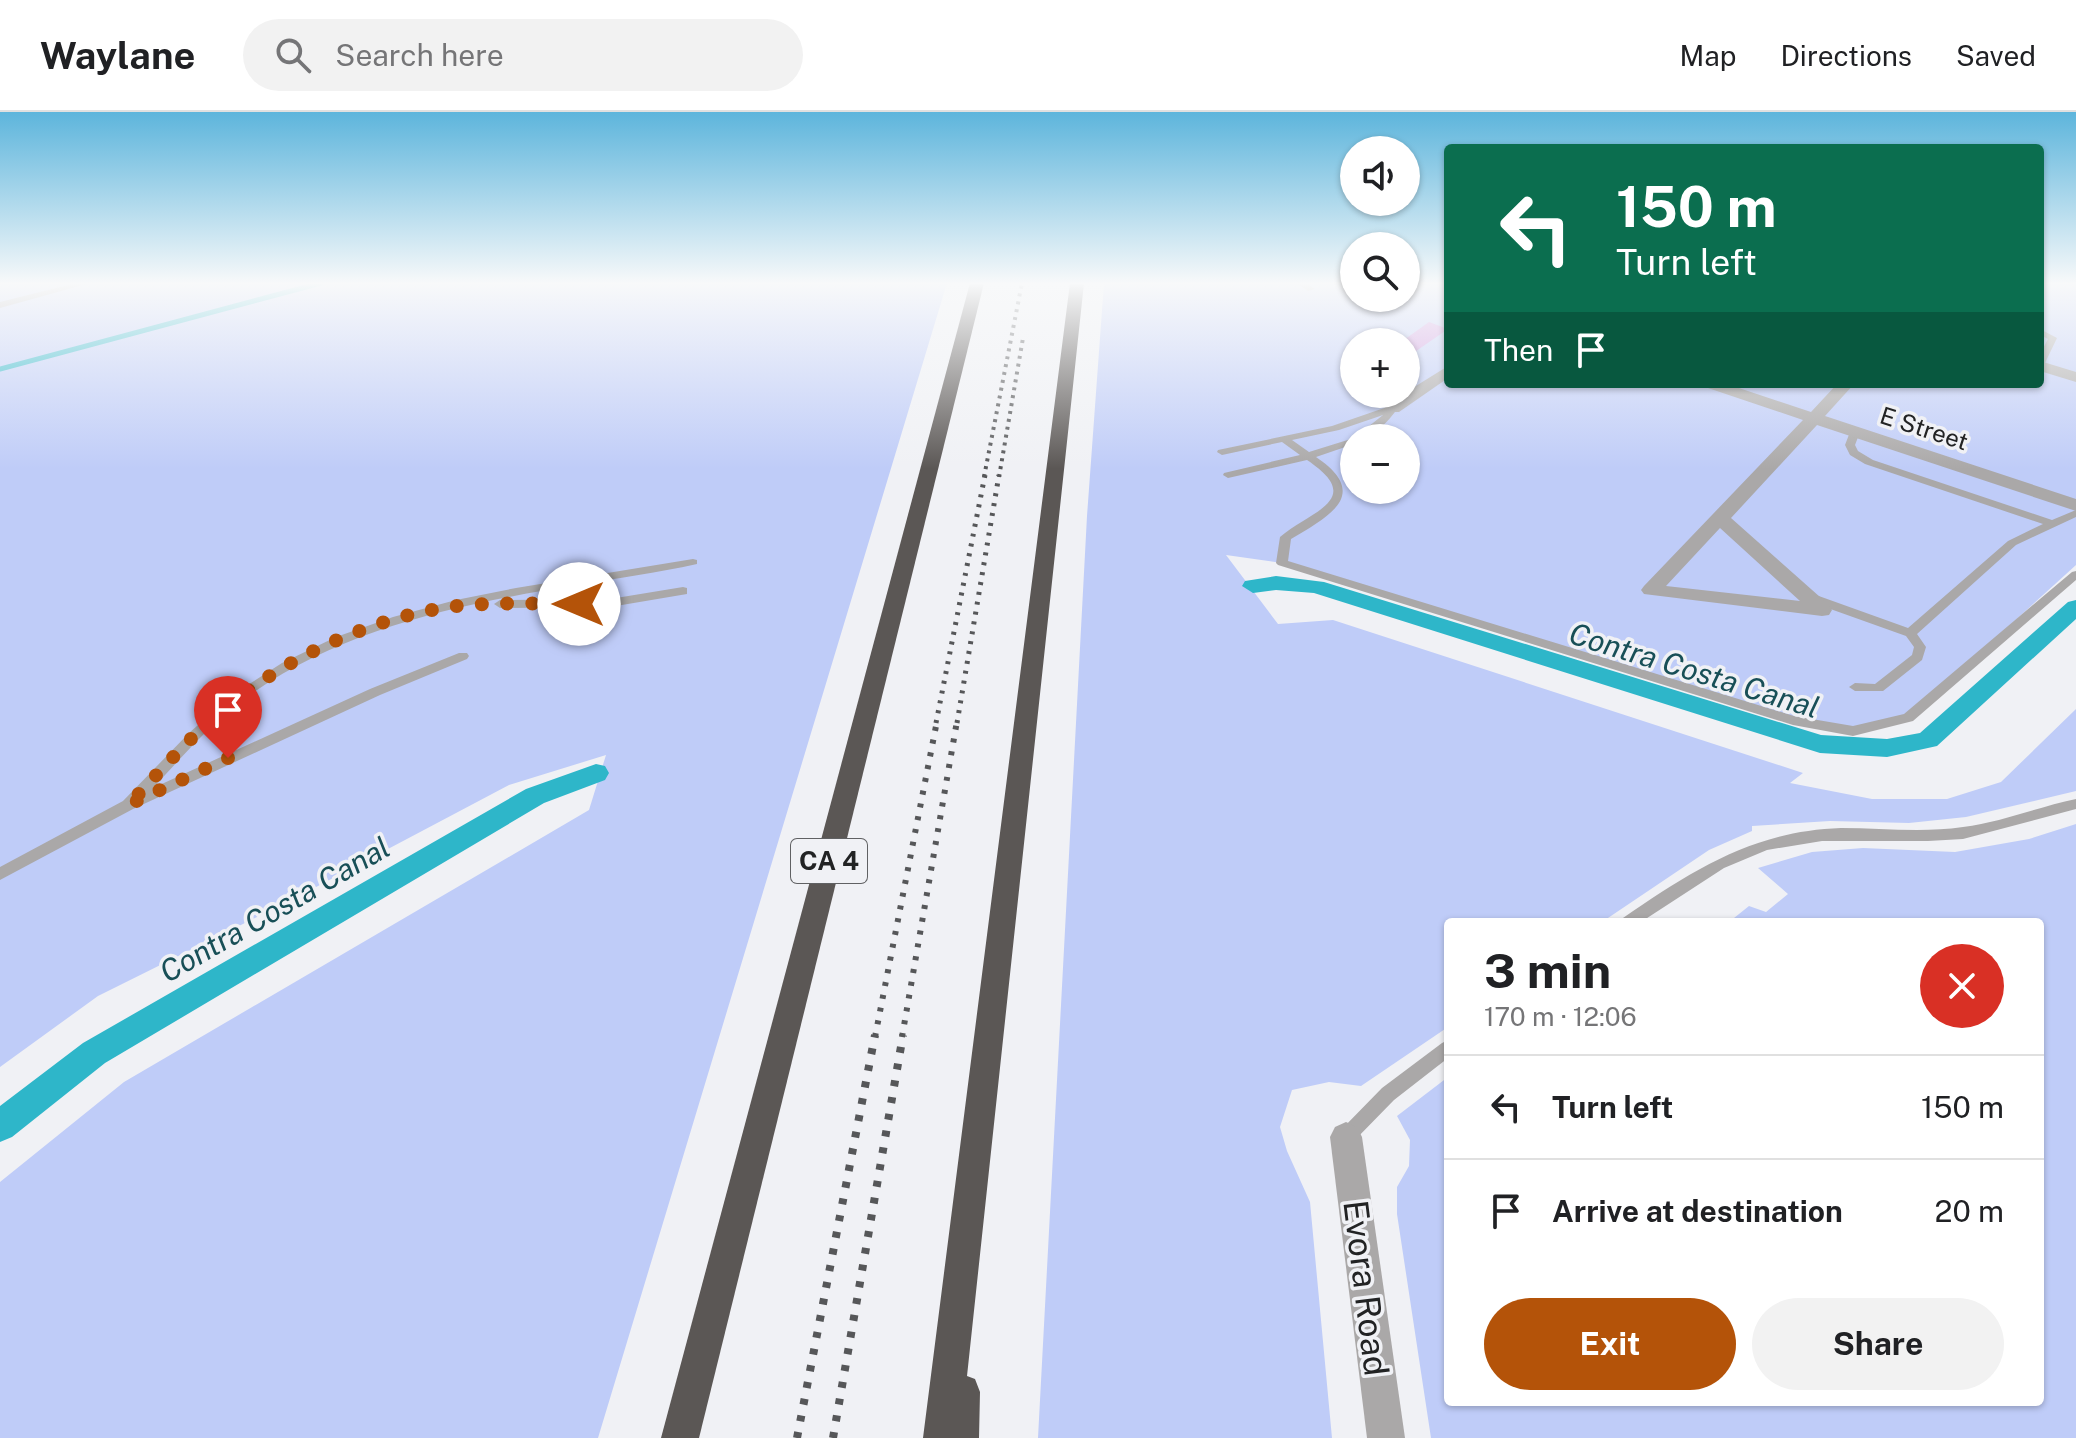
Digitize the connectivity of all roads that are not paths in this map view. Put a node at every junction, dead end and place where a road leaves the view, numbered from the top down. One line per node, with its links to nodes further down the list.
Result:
1 (961, 345): 37 (highway, CA 4)
2 (1070, 345): 36 (highway)
3 (2044, 366): 5 (street)
4 (1444, 374): 8 (street)
5 (2076, 377)
6 (1723, 388): 10 (street, E Street)
7 (1842, 388): 10 (street)
8 (1420, 390)
9 (1393, 408): 11 (lane); 13 (lane)
10 (1814, 418): 12 (street, E Street); 20 (street)
11 (1379, 424)
12 (1855, 432): 18 (street, E Street); 21 (lane)
13 (1285, 440): 15 (lane); 16 (lane)
14 (1340, 446): 16 (lane)
15 (1222, 452)
16 (1305, 457): 17 (lane); 23 (lane)
17 (1228, 475)
18 (2076, 505)
19 (2076, 513): 21 (lane)
20 (1720, 518): 25 (street); 25 (street)
21 (2052, 524): 27 (lane)
22 (693, 562): 26 (lane)
23 (2076, 574)
24 (683, 591): 26 (lane)
25 (1807, 596): 27 (lane)
26 (455, 606): 31 (lane)
27 (1910, 633): 29 (lane)
28 (463, 656): 31 (lane)
29 (1855, 687)
30 (2076, 804): 33 (lane)
31 (128, 805): 32 (lane)
32 (0, 874)
33 (1635, 918)
34 (1444, 1051): 35 (lane)
35 (1346, 1137): 40 (street, Evora Road)
36 (971, 1186): 38 (highway); 39 (highway)
37 (680, 1438)
38 (942, 1438)
39 (960, 1438)
40 (1386, 1438)

